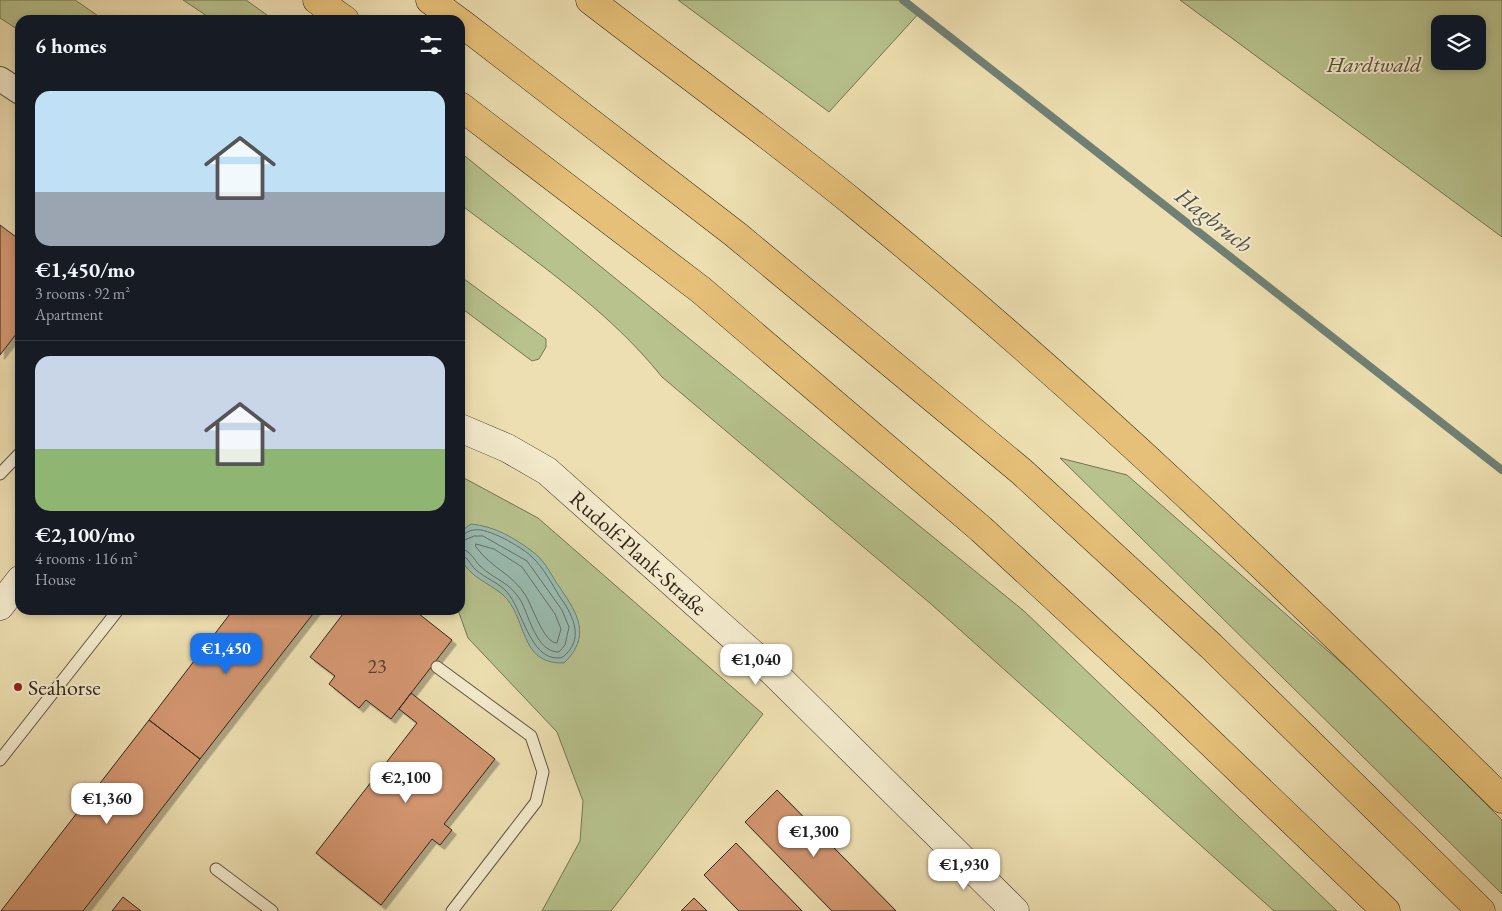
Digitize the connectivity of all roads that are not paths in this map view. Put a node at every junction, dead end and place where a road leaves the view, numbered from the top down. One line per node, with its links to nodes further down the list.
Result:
1 (317, 0): 4 (main road)
2 (430, 0): 5 (main road)
3 (590, 0): 18 (main road)
4 (338, 15)
5 (450, 15)
6 (465, 26): 24 (main road)
7 (0, 79): 8 (street)
8 (15, 89)
9 (465, 110): 23 (main road)
10 (465, 430): 22 (main road, Rudolf-Plank-Straße)
11 (15, 458): 12 (lane)
12 (0, 474)
13 (15, 586): 14 (main road)
14 (0, 606)
15 (114, 615): 17 (lane)
16 (437, 667): 21 (lane)
17 (0, 760)
18 (1502, 800)
19 (216, 869): 20 (lane)
20 (272, 911)
21 (452, 911)
22 (1015, 911)
23 (1386, 911)
24 (1481, 911)

